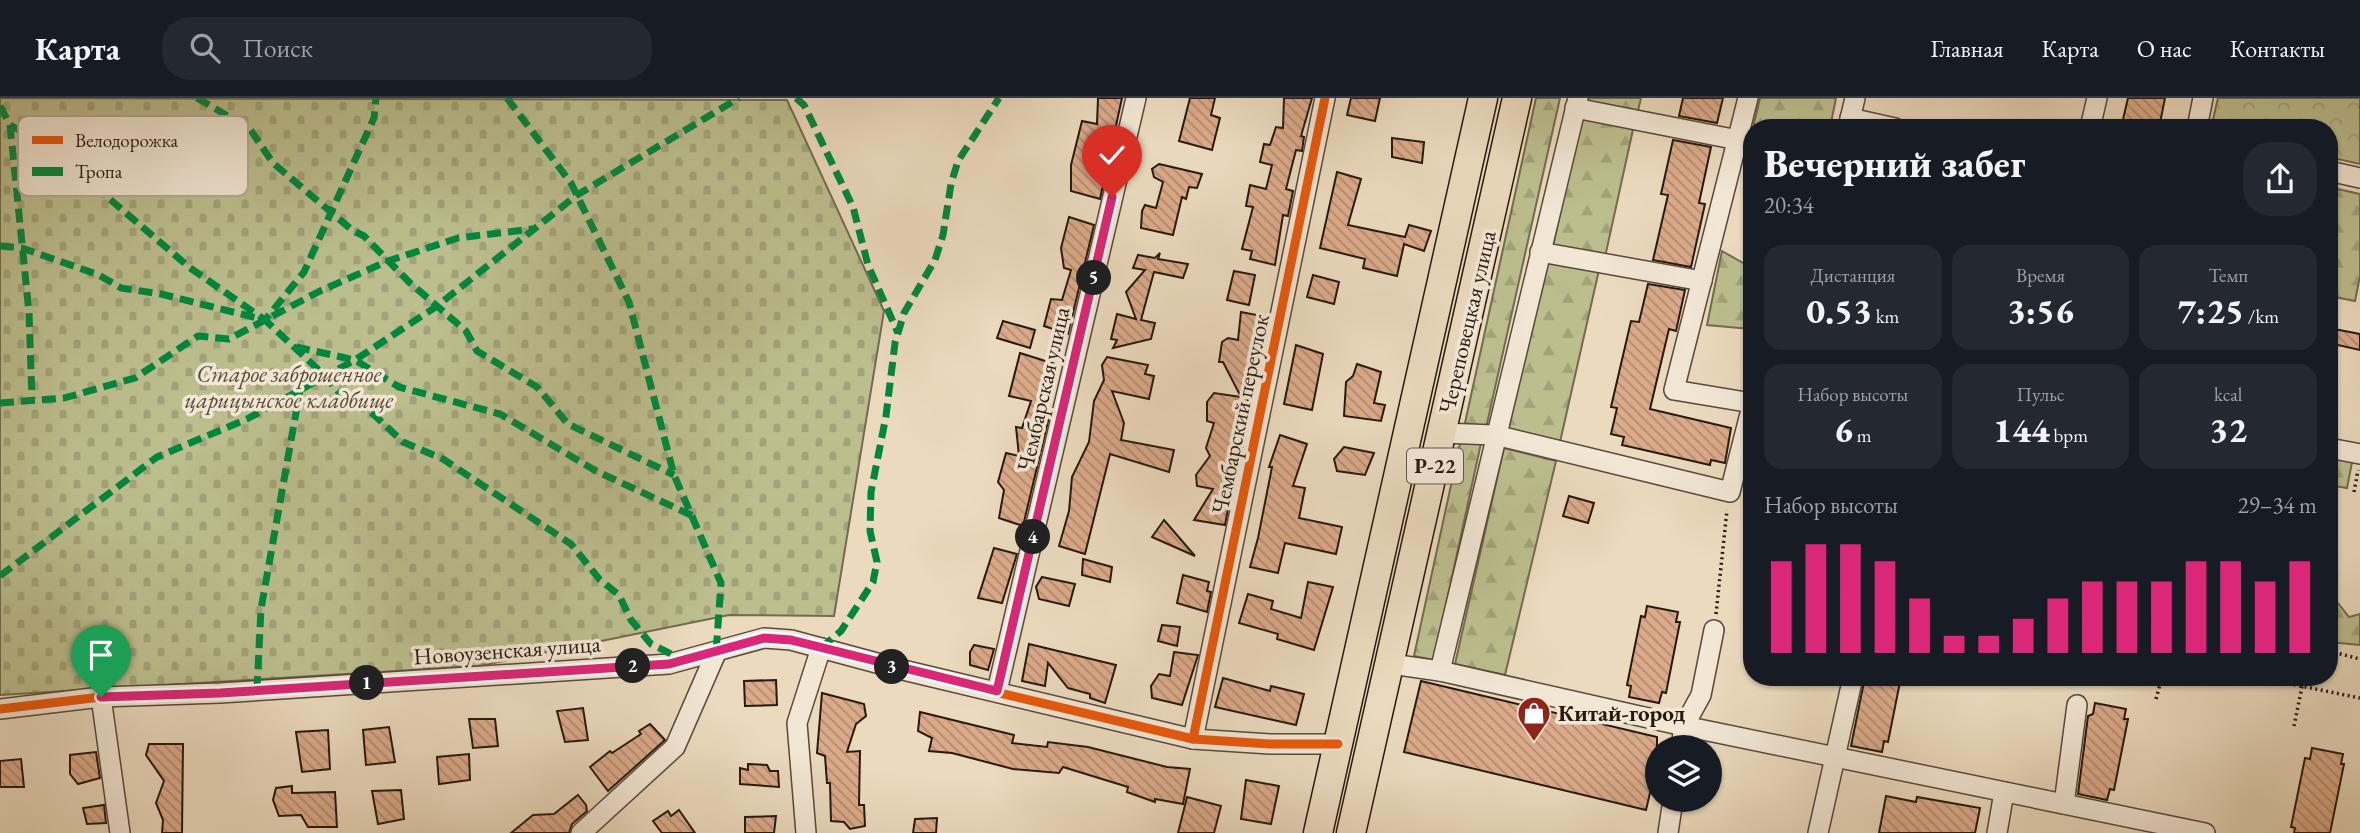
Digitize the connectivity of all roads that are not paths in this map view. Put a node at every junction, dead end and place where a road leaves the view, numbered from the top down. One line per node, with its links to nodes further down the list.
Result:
1 (1136, 98): 30 (street, Чембарская улица)
2 (1325, 98): 36 (street, Чембарский переулок)
3 (1483, 98): 37 (highway, Череповецкая улица / Р-22)
4 (1517, 98): 19 (highway, Череповецкая улица / Р-22)
5 (1748, 98): 13 (street)
6 (1855, 98): 10 (street)
7 (2097, 98): 11 (street)
8 (2203, 98): 12 (street)
9 (1577, 103): 13 (street); 16 (street)
10 (1850, 119)
11 (2092, 119)
12 (2199, 119)
13 (1738, 140): 17 (street)
14 (2338, 173): 15 (street)
15 (2360, 178)
16 (1540, 252): 17 (street); 20 (street)
17 (1702, 281): 18 (street)
18 (1743, 408)
19 (1442, 433): 20 (street); 27 (highway, Череповецкая улица / Р-22)
20 (1494, 435): 21 (street); 28 (street)
21 (1743, 441)
22 (2338, 450): 23 (street)
23 (2360, 454)
24 (1714, 630): 34 (street)
25 (821, 648): 26 (street, Новоузенская улица); 30 (street, Новоузенская улица); 45 (street)
26 (716, 653): 31 (street, Новоузенская улица); 44 (street)
27 (1391, 664): 28 (street); 47 (highway, Череповецкая улица / Р-22)
28 (1440, 671): 34 (street)
29 (1851, 686): 38 (street)
30 (997, 691): 36 (street, Новоузенская улица)
31 (101, 697): 33 (street, Новоузенская улица); 43 (street)
32 (2077, 705): 40 (street)
33 (0, 709)
34 (1684, 726): 35 (street); 38 (street)
35 (1683, 735)
36 (1193, 738): 37 (street, Новоузенская улица)
37 (1338, 744): 46 (highway, Череповецкая улица / Р-22)
38 (1835, 757): 39 (street); 49 (street)
39 (2004, 792): 40 (street); 50 (street)
40 (2064, 804): 42 (street)
41 (1671, 812): 48 (street)
42 (2119, 824): 51 (street)
43 (120, 833)
44 (581, 833)
45 (806, 833)
46 (1318, 833)
47 (1351, 833)
48 (1668, 833)
49 (1818, 833)
50 (1997, 833)
51 (2205, 833)

